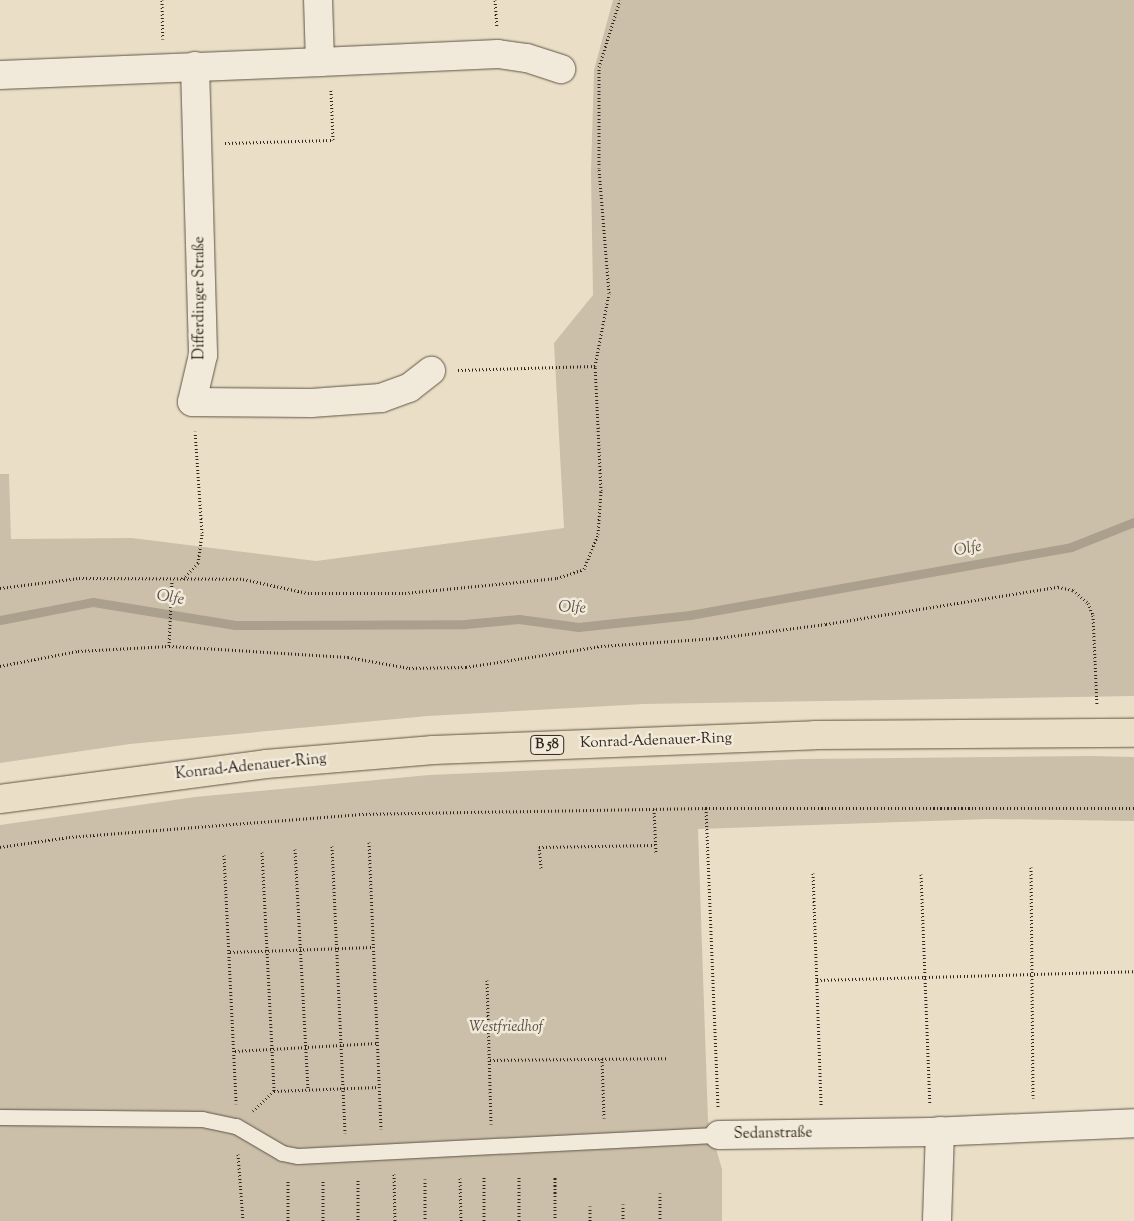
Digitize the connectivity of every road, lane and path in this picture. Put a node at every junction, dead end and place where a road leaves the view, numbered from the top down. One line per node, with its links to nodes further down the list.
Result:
1 (162, 0): 6 (path)
2 (318, 0): 4 (street)
3 (620, 0): 10 (path)
4 (325, 62): 5 (street); 7 (street); 9 (path)
5 (195, 66): 6 (street); 9 (street, Differdinger Straße)
6 (164, 67): 8 (street)
7 (561, 69)
8 (0, 75)
9 (197, 144): 12 (street, Differdinger Straße)
10 (595, 366): 11 (path); 14 (path)
11 (431, 371): 12 (street)
12 (192, 402): 14 (path)
13 (172, 580): 14 (path); 15 (path); 16 (path)
14 (183, 580)
15 (0, 588)
16 (168, 646): 17 (path); 18 (path)
17 (0, 666)
18 (1098, 733): 19 (main road, Konrad-Adenauer-Ring / B 58); 20 (main road, Konrad-Adenauer-Ring / B 58)
19 (1134, 734)
20 (0, 799)
21 (706, 808): 22 (path); 23 (path); 64 (path)
22 (1134, 808)
23 (654, 809): 25 (path); 27 (path)
24 (369, 842): 36 (path)
25 (656, 845): 30 (path); 33 (path)
26 (332, 846): 37 (path)
27 (0, 847)
28 (295, 849): 38 (path)
29 (262, 852): 39 (path)
30 (656, 853)
31 (224, 855): 40 (path)
32 (1031, 867): 42 (path)
33 (541, 868)
34 (813, 873): 45 (path)
35 (921, 874): 43 (path)
36 (373, 947): 37 (path); 46 (path)
37 (337, 948): 38 (path); 47 (path)
38 (300, 950): 39 (path); 48 (path)
39 (267, 951): 40 (path); 49 (path)
40 (230, 952): 50 (path)
41 (1134, 971): 42 (path)
42 (1032, 974): 43 (path); 61 (path)
43 (925, 977): 45 (path); 62 (path)
44 (487, 980): 53 (path)
45 (817, 980): 63 (path)
46 (377, 1043): 47 (path); 54 (path)
47 (341, 1045): 48 (path); 55 (path)
48 (306, 1047): 49 (path); 56 (path)
49 (272, 1049): 50 (path); 57 (path)
50 (235, 1051): 60 (path)
51 (602, 1058): 52 (path); 53 (path); 65 (path)
52 (667, 1058)
53 (490, 1060): 66 (path)
54 (379, 1087): 55 (path); 67 (path)
55 (344, 1088): 56 (path); 68 (path)
56 (308, 1090): 57 (path)
57 (274, 1091): 60 (path)
58 (0, 1117): 60 (lane, Sedanstraße)
59 (1134, 1123): 61 (street, Sedanstraße)
60 (236, 1126): 68 (lane, Sedanstraße); 80 (path)
61 (1034, 1126): 62 (street, Sedanstraße)
62 (936, 1132): 63 (street, Sedanstraße); 93 (street)
63 (822, 1133): 64 (street, Sedanstraße)
64 (719, 1135): 65 (lane, Sedanstraße)
65 (605, 1139): 66 (lane, Sedanstraße)
66 (491, 1147): 67 (lane, Sedanstraße)
67 (387, 1151): 68 (lane, Sedanstraße); 84 (path)
68 (345, 1153)
69 (555, 1176): 89 (path)
70 (518, 1177): 88 (path)
71 (460, 1178): 86 (path)
72 (484, 1178): 87 (path)
73 (425, 1179): 85 (path)
74 (323, 1180): 82 (path)
75 (358, 1180): 83 (path)
76 (288, 1181): 81 (path)
77 (660, 1193): 92 (path)
78 (623, 1204): 91 (path)
79 (590, 1206): 90 (path)
80 (243, 1221)
81 (288, 1221)
82 (323, 1221)
83 (358, 1221)
84 (395, 1221)
85 (425, 1221)
86 (461, 1221)
87 (484, 1221)
88 (519, 1221)
89 (555, 1221)
90 (590, 1221)
91 (623, 1221)
92 (660, 1221)
93 (937, 1221)

